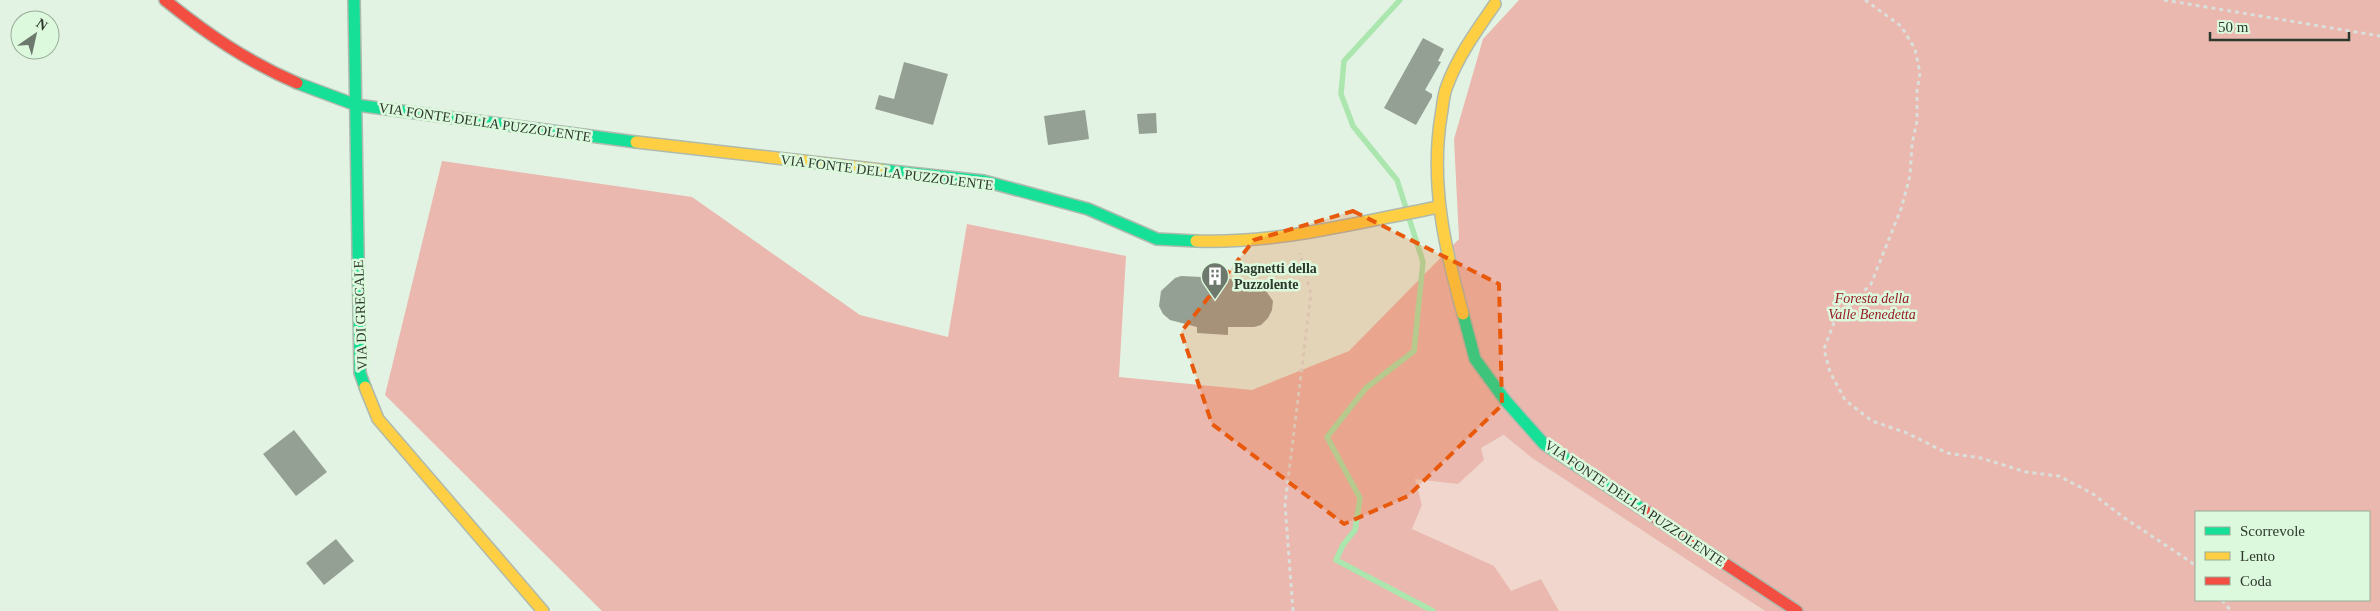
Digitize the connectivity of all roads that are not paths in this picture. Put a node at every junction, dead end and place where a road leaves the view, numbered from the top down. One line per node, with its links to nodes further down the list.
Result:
1 (165, 0): 4 (street, VIA FONTE DELLA PUZZOLENTE)
2 (354, 0): 4 (street, VIA DI GRECALE)
3 (1495, 4): 5 (street, VIA FONTE DELLA PUZZOLENTE)
4 (356, 105): 5 (street, VIA FONTE DELLA PUZZOLENTE); 6 (street, VIA DI GRECALE)
5 (1439, 207): 7 (street, VIA FONTE DELLA PUZZOLENTE)
6 (544, 611)
7 (1797, 611)

